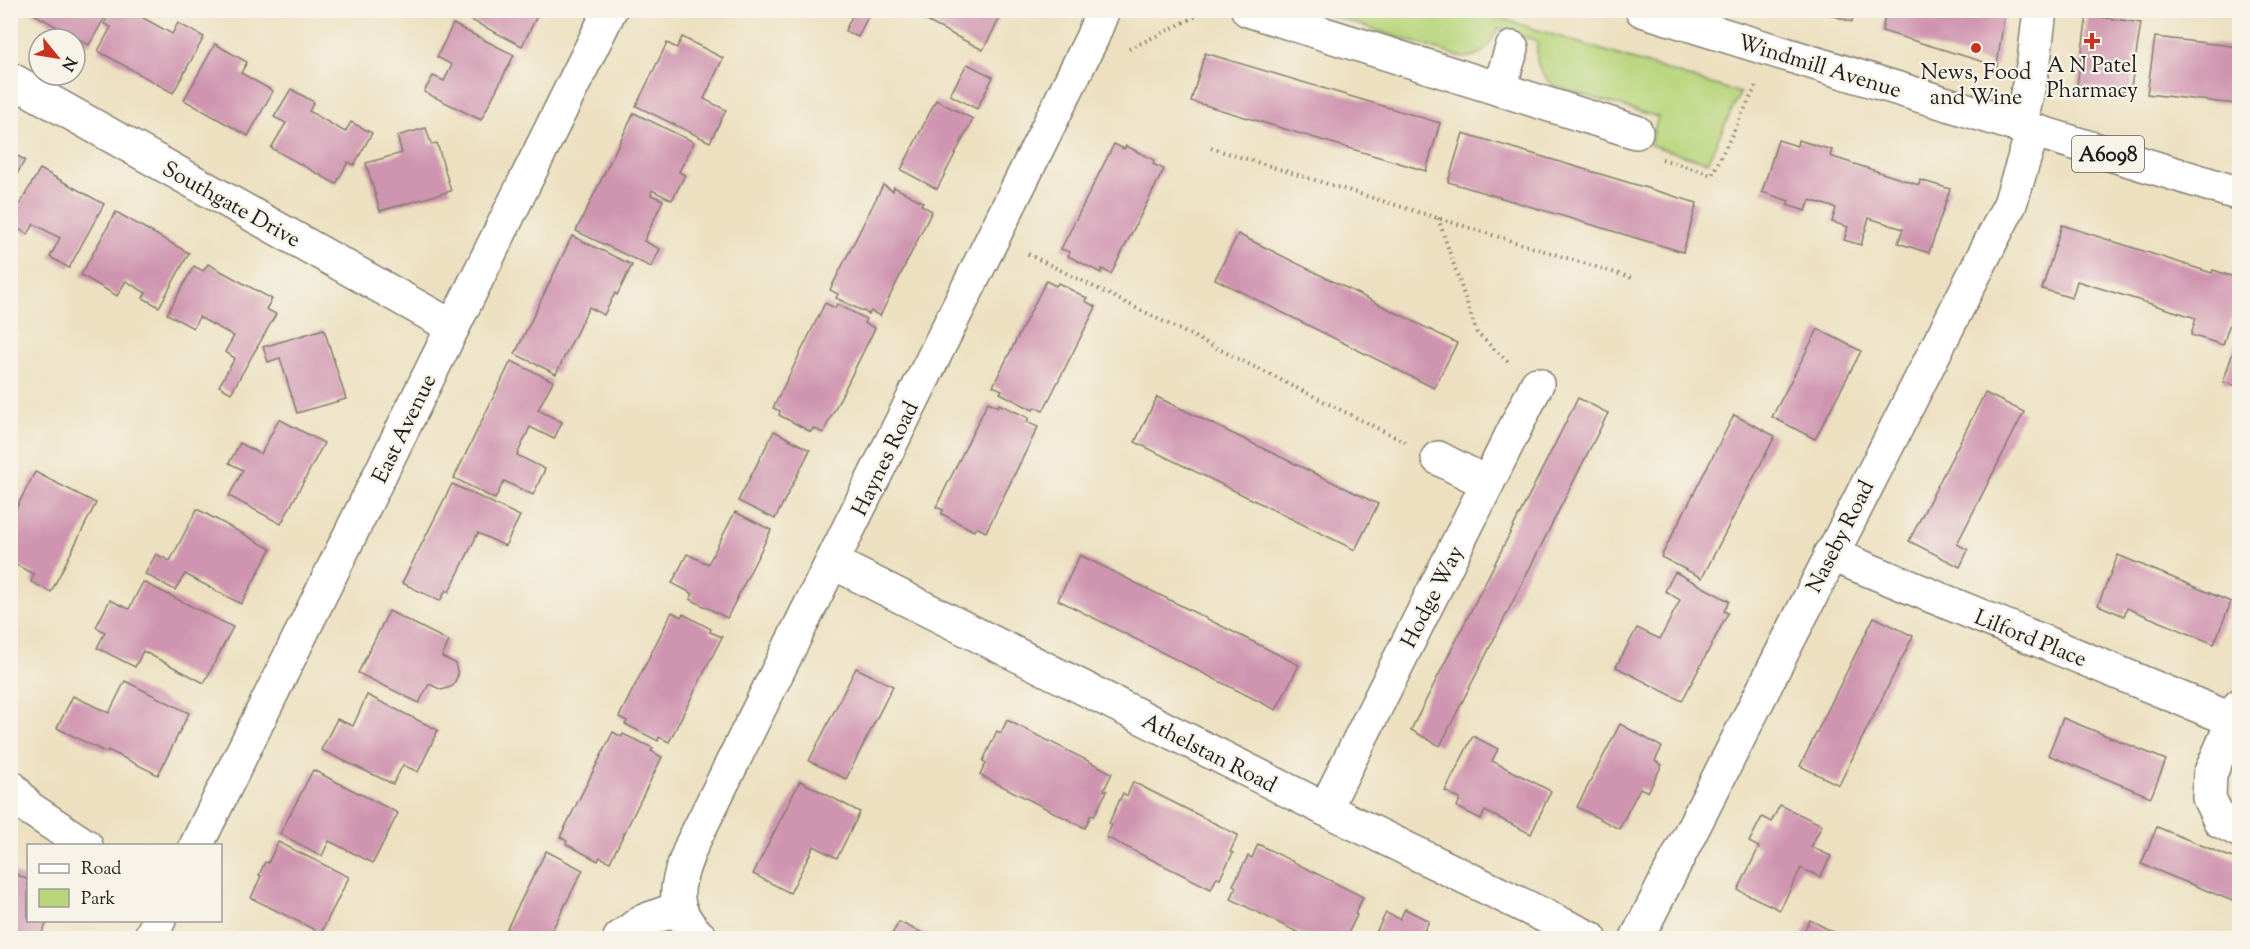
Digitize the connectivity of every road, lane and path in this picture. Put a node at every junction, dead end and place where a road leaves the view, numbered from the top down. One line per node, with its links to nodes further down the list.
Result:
1 (610, 10): 20 (street, East Avenue)
2 (1103, 10): 25 (street, Haynes Road)
3 (1248, 10): 11 (street)
4 (1642, 10): 12 (street, Windmill Avenue / A6098)
5 (2040, 10): 12 (street, Naseby Road)
6 (1199, 15): 8 (path)
7 (1512, 48): 11 (street)
8 (1121, 53)
9 (10, 79): 20 (street, Southgate Drive)
10 (1756, 86): 15 (path)
11 (1498, 89): 13 (street)
12 (2027, 128): 16 (street, Windmill Avenue / A6098); 24 (street, Naseby Road)
13 (1636, 132)
14 (1211, 148): 17 (path)
15 (1657, 157)
16 (2240, 195)
17 (1437, 218): 19 (path); 21 (path)
18 (1022, 252): 22 (path)
19 (1635, 279)
20 (453, 327): 31 (street, East Avenue)
21 (1524, 375): 23 (street, Hodge Way)
22 (1438, 458): 23 (street)
23 (1487, 483): 28 (street, Hodge Way)
24 (1830, 554): 26 (street, Lilford Place); 38 (street, Naseby Road)
25 (832, 562): 28 (street, Athelstan Road); 32 (street, Haynes Road)
26 (2236, 712): 29 (street, Lilford Place)
27 (10, 786): 30 (street)
28 (1325, 809): 37 (street, Athelstan Road)
29 (2240, 831)
30 (83, 844)
31 (197, 844)
32 (679, 908): 35 (street); 36 (street)
33 (158, 922): 34 (street)
34 (150, 939)
35 (620, 939)
36 (701, 939)
37 (1590, 939)
38 (1636, 939)

